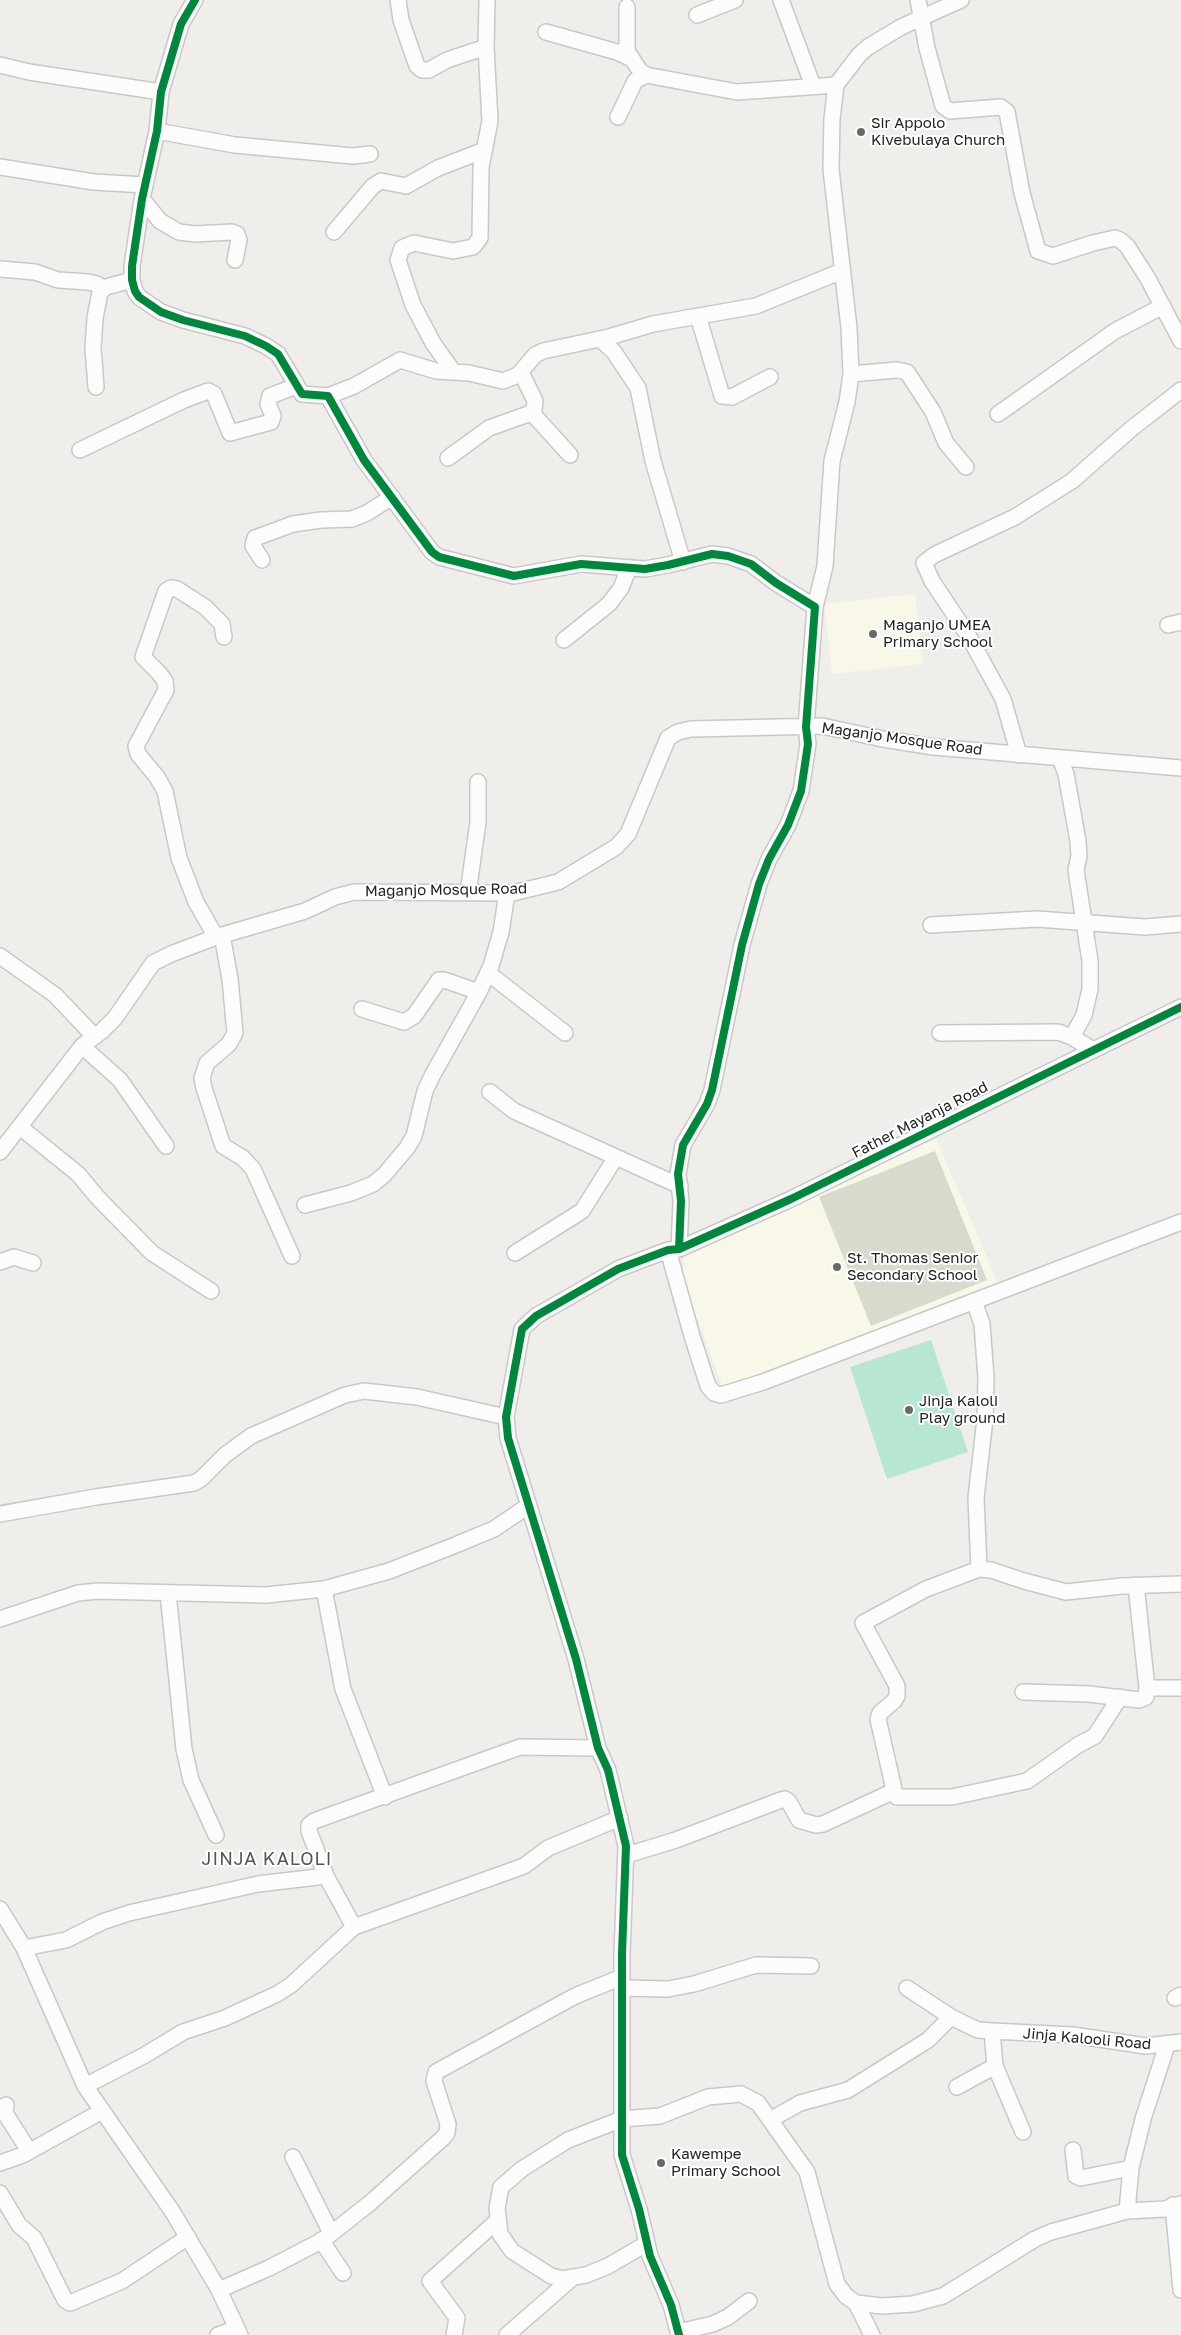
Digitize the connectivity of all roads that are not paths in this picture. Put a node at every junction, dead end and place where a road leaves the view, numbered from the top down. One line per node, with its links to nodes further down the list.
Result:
1 (195, 0): 18 (street)
2 (398, 0): 12 (street)
3 (487, 0): 12 (street)
4 (735, 0): 9 (street)
5 (781, 0): 17 (street)
6 (918, 0): 10 (street)
7 (961, 0): 10 (street)
8 (627, 7): 13 (street)
9 (697, 15)
10 (920, 19): 16 (street); 31 (street)
11 (546, 32): 13 (street)
12 (486, 48): 21 (street)
13 (632, 59): 15 (street)
14 (0, 64): 18 (street)
15 (646, 75): 17 (street); 19 (street)
16 (836, 85): 17 (street); 28 (street)
17 (813, 86)
18 (161, 92): 20 (street)
19 (618, 117)
20 (157, 131): 22 (street); 24 (street)
21 (482, 151): 25 (street); 35 (street)
22 (370, 154)
23 (0, 167): 24 (street)
24 (143, 192): 26 (street); 29 (street)
25 (334, 232)
26 (235, 260)
27 (0, 269): 30 (street)
28 (842, 271): 32 (street); 37 (street)
29 (132, 280): 30 (street); 39 (street)
30 (103, 289): 40 (street)
31 (1163, 306): 34 (street); 44 (street)
32 (698, 316): 33 (street); 38 (street)
33 (600, 339): 36 (street); 51 (street)
34 (1181, 341)
35 (453, 371): 36 (street); 42 (street)
36 (521, 372): 43 (street)
37 (851, 374): 48 (street); 53 (street)
38 (770, 377)
39 (296, 386): 42 (street); 45 (street)
40 (96, 387)
41 (1181, 390): 57 (street)
42 (328, 396): 49 (street)
43 (532, 413): 46 (street); 47 (street)
44 (998, 414)
45 (80, 450)
46 (570, 455)
47 (448, 458)
48 (966, 466)
49 (392, 497): 50 (street); 52 (street)
50 (262, 560)
51 (683, 562): 52 (street); 53 (street)
52 (629, 568): 55 (street)
53 (815, 607): 56 (street)
54 (224, 637): 66 (street)
55 (564, 640)
56 (806, 727): 57 (street, Maganjo Mosque Road); 62 (street, Maganjo Mosque Road); 83 (street)
57 (1019, 755): 58 (street, Maganjo Mosque Road)
58 (1060, 758): 59 (street, Maganjo Mosque Road); 63 (street)
59 (1181, 768)
60 (478, 782): 61 (street)
61 (468, 893): 62 (street, Maganjo Mosque Road); 66 (street, Maganjo Mosque Road)
62 (507, 893): 68 (street)
63 (1083, 923): 64 (street); 65 (street); 75 (street)
64 (1181, 924)
65 (931, 925)
66 (219, 936): 74 (street, Maganjo Mosque Road); 88 (street)
67 (0, 956): 74 (street)
68 (488, 973): 69 (street); 73 (street)
69 (479, 992): 71 (street); 84 (street)
70 (1181, 1007): 77 (street, Father Mayanja Road)
71 (362, 1008)
72 (940, 1032): 75 (street)
73 (565, 1033)
74 (94, 1036): 76 (street, Maganjo Mosque Road)
75 (1072, 1037): 77 (street)
76 (82, 1046): 79 (street, Maganjo Mosque Road); 80 (street)
77 (1093, 1050): 86 (street, Father Mayanja Road)
78 (490, 1092): 82 (street)
79 (20, 1127): 81 (street, Maganjo Mosque Road); 91 (street)
80 (166, 1146)
81 (0, 1152)
82 (616, 1157): 83 (street); 87 (street)
83 (680, 1186): 86 (street)
84 (305, 1205)
85 (1181, 1222): 92 (street)
86 (674, 1249): 92 (street); 93 (street, Father Mayanja Road)
87 (516, 1253)
88 (292, 1256)
89 (0, 1262): 90 (street)
90 (32, 1263)
91 (210, 1290)
92 (974, 1301): 96 (street)
93 (506, 1418): 94 (street, Father Mayanja Road); 95 (street)
94 (528, 1506): 99 (street); 106 (street, Father Mayanja Road)
95 (0, 1514)
96 (979, 1569): 98 (street); 107 (street)
97 (1181, 1584): 98 (street)
98 (1136, 1585): 102 (street)
99 (324, 1589): 100 (street); 108 (street)
100 (168, 1593): 101 (street); 110 (street)
101 (0, 1619)
102 (1147, 1688): 103 (street); 105 (street)
103 (1181, 1688)
104 (1023, 1692): 105 (street)
105 (1120, 1697): 107 (street)
106 (598, 1748): 108 (street); 109 (street, Father Mayanja Road)
107 (894, 1791): 111 (street)
108 (386, 1797): 112 (street)
109 (620, 1818): 111 (street, Father Mayanja Road); 114 (street)
110 (216, 1835)
111 (627, 1855): 117 (street, Father Mayanja Road)
112 (326, 1876): 114 (street); 115 (street)
113 (0, 1908): 115 (street)
114 (354, 1927): 123 (street)
115 (24, 1948): 123 (street)
116 (811, 1966): 117 (street)
117 (622, 1982): 127 (street, Father Mayanja Road); 140 (street)
118 (907, 1988): 119 (street, Jinja Kalooli Road)
119 (951, 2017): 120 (street, Jinja Kalooli Road); 128 (street)
120 (992, 2031): 121 (street, Jinja Kalooli Road); 122 (street)
121 (1174, 2043): 134 (street)
122 (995, 2066): 124 (street); 129 (street)
123 (85, 2086): 126 (street)
124 (956, 2087)
125 (6, 2105): 131 (street)
126 (102, 2111): 131 (street); 139 (street)
127 (622, 2119): 128 (street); 138 (street); 141 (street, Father Mayanja Road)
128 (770, 2120): 147 (street)
129 (1023, 2132)
130 (1073, 2150): 134 (street)
131 (29, 2151): 133 (street)
132 (293, 2157): 140 (street)
133 (0, 2163)
134 (1131, 2168): 137 (street)
135 (0, 2193): 139 (street)
136 (1177, 2205): 137 (street); 145 (street)
137 (1127, 2211): 147 (street)
138 (497, 2221): 143 (street); 151 (street)
139 (188, 2237): 144 (street)
140 (326, 2237): 142 (street); 144 (street)
141 (646, 2244): 143 (street); 149 (street, Father Mayanja Road)
142 (343, 2273)
143 (571, 2279): 152 (street)
144 (219, 2290): 148 (street)
145 (1181, 2290)
146 (749, 2301): 149 (street)
147 (856, 2303): 153 (street)
148 (238, 2332): 150 (street)
149 (678, 2334)
150 (218, 2335)
151 (454, 2335)
152 (507, 2335)
153 (872, 2335)

